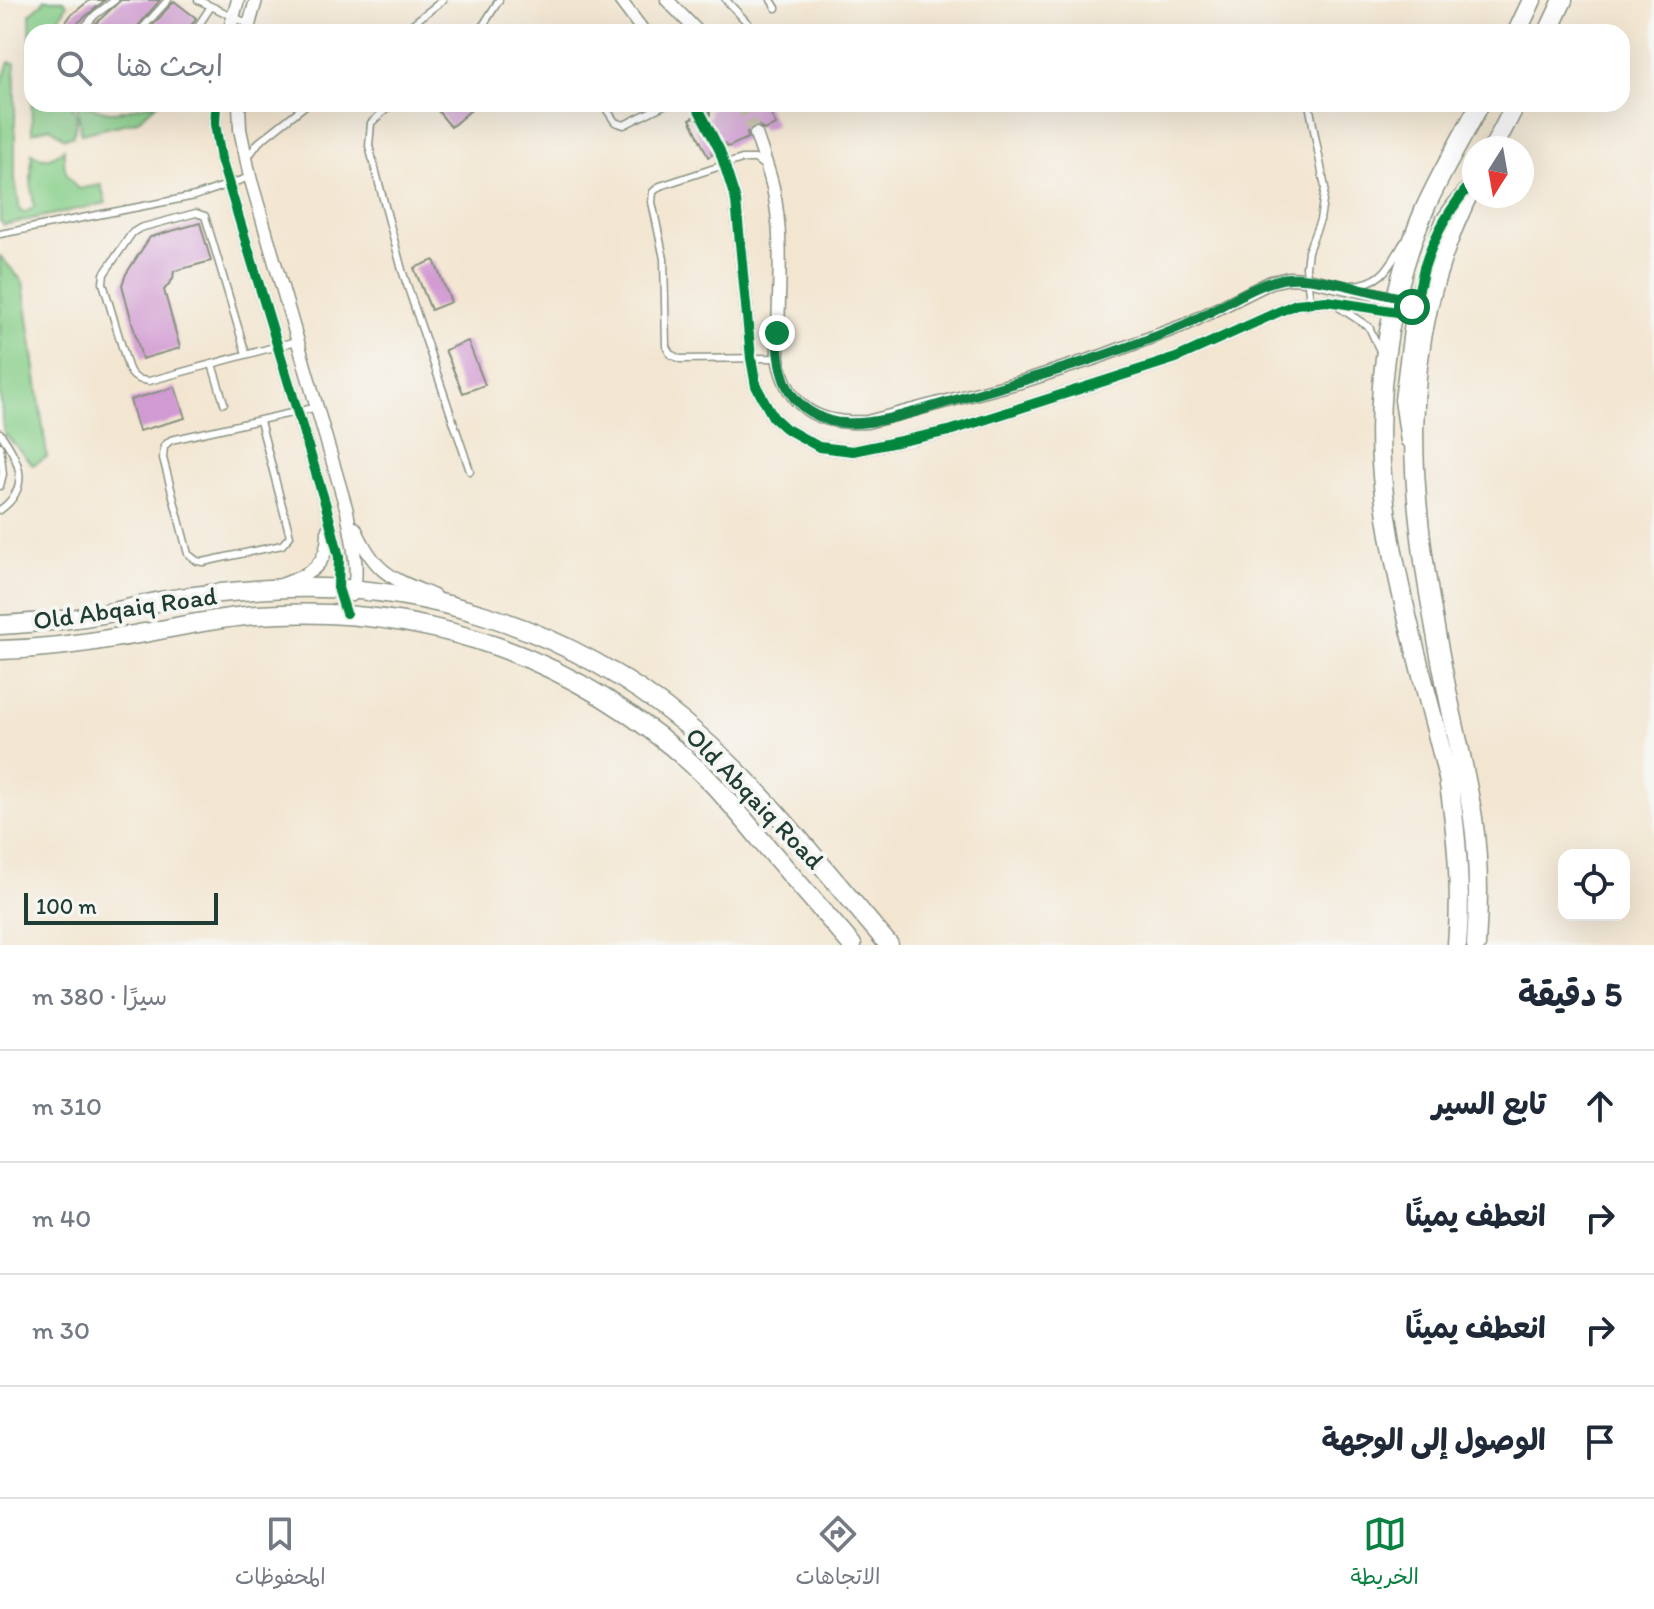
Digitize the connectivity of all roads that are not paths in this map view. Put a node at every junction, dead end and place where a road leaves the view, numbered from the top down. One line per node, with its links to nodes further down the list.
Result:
1 (115, 0): 17 (lane)
2 (168, 0): 18 (lane)
3 (198, 0): 14 (lane)
4 (238, 0): 16 (street)
5 (256, 0): 22 (street)
6 (443, 0): 23 (lane)
7 (499, 0): 24 (lane)
8 (620, 0): 25 (street)
9 (667, 0): 26 (street)
10 (726, 0): 27 (lane)
11 (771, 0): 15 (lane)
12 (1532, 0): 28 (main road)
13 (1563, 0): 29 (main road)
14 (210, 8): 16 (lane); 19 (lane)
15 (776, 8)
16 (233, 16): 20 (street); 21 (lane)
17 (87, 24)
18 (146, 24)
19 (199, 24)
20 (231, 24)
21 (243, 24)
22 (249, 24)
23 (412, 24)
24 (484, 24)
25 (638, 24)
26 (690, 24)
27 (748, 24)
28 (1521, 24)
29 (1552, 24)
30 (216, 112): 45 (street)
31 (239, 112): 44 (street)
32 (297, 112): 44 (lane)
33 (383, 112): 69 (lane)
34 (608, 112): 35 (lane)
35 (650, 112)
36 (1311, 112): 50 (lane)
37 (1476, 112): 47 (main road)
38 (1512, 112): 40 (main road)
39 (756, 134): 43 (street)
40 (1499, 136)
41 (720, 151): 42 (street)
42 (725, 165): 43 (lane); 58 (street); 58 (lane)
43 (768, 169): 59 (street)
44 (249, 171): 45 (lane); 55 (street)
45 (229, 185): 49 (lane); 56 (street)
46 (1462, 196): 54 (street)
47 (1426, 208): 51 (lane); 54 (main road)
48 (1462, 208): 71 (main road)
49 (0, 234)
50 (1307, 279): 51 (street); 53 (lane); 59 (street)
51 (1340, 285): 54 (street)
52 (1327, 301): 53 (street); 54 (street); 63 (lane)
53 (1310, 302): 58 (street)
54 (1400, 307): 63 (main road); 71 (street)
55 (299, 340): 56 (lane); 62 (street)
56 (278, 346): 57 (lane); 64 (street)
57 (246, 354): 60 (lane); 60 (lane)
58 (751, 358): 59 (lane)
59 (778, 358)
60 (212, 364): 61 (lane)
61 (224, 403)
62 (318, 407): 64 (lane); 74 (street)
63 (1381, 409): 83 (main road)
64 (298, 412): 65 (lane); 72 (street)
65 (260, 421): 65 (lane)
66 (0, 433): 73 (lane)
67 (0, 446): 68 (lane)
68 (1, 459): 70 (lane)
69 (470, 471)
70 (0, 486)
71 (1415, 492): 84 (main road)
72 (326, 506): 75 (street); 76 (street)
73 (0, 510)
74 (347, 511): 75 (street); 78 (street)
75 (346, 588): 76 (main road, Old Abqaiq Road); 77 (street); 78 (main road, Old Abqaiq Road)
76 (271, 589): 79 (main road, Old Abqaiq Road)
77 (346, 613): 80 (main road, Old Abqaiq Road); 81 (main road, Old Abqaiq Road)
78 (478, 613): 82 (main road, Old Abqaiq Road)
79 (1, 625)
80 (0, 652)
81 (852, 945)
82 (889, 945)
83 (1457, 945)
84 (1476, 945)

